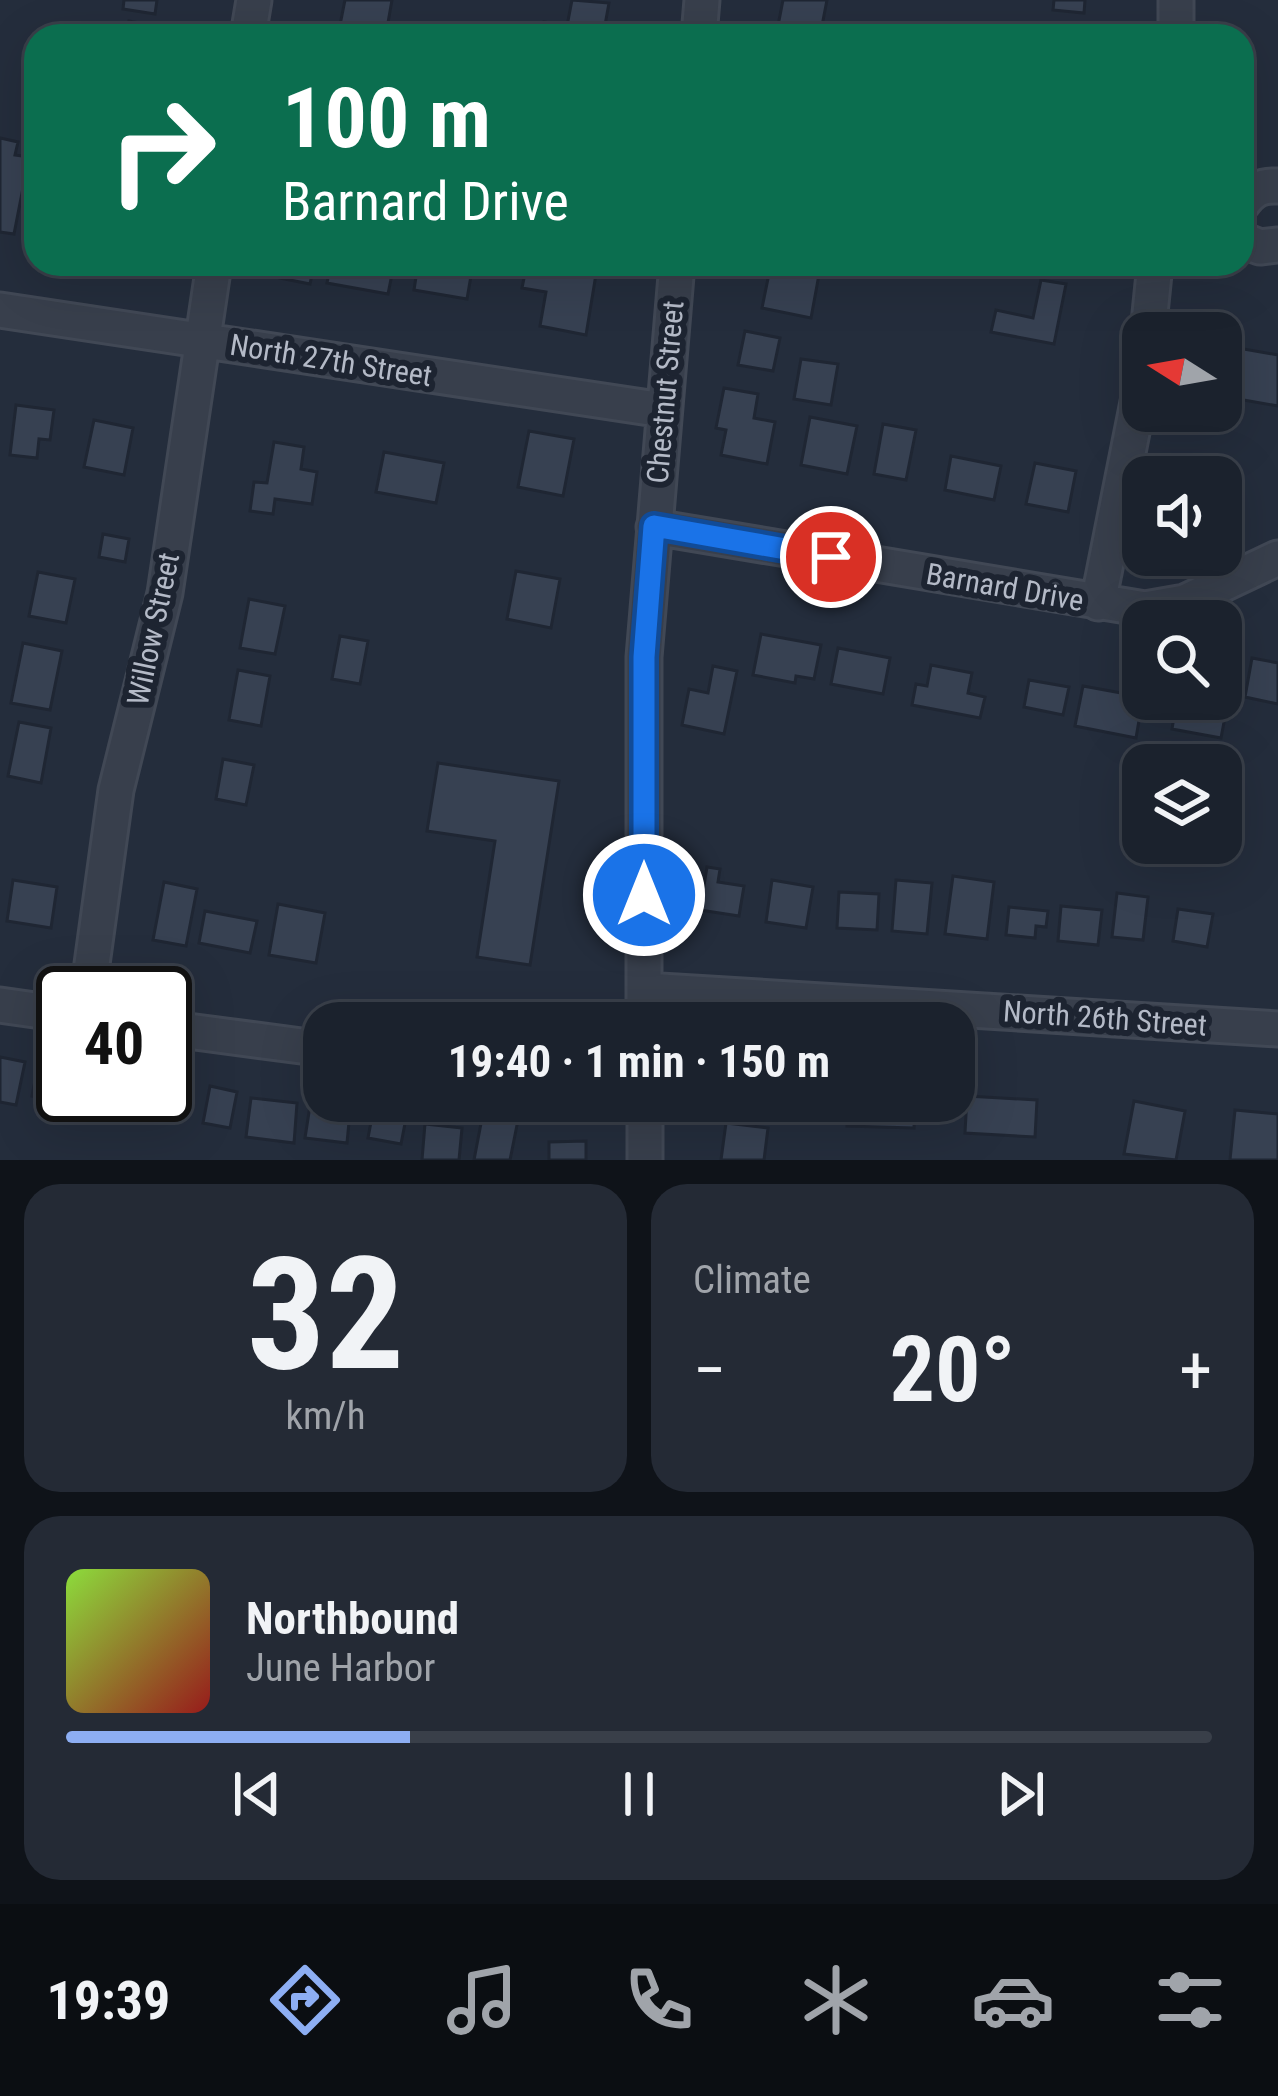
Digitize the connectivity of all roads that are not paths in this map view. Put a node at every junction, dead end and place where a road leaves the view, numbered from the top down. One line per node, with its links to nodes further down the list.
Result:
1 (212, 276): 6 (street, Willow Street)
2 (676, 276): 7 (street, Chestnut Street)
3 (1154, 276): 5 (street)
4 (0, 310): 6 (street, North 27th Street)
5 (1150, 312)
6 (202, 341): 7 (street, North 27th Street); 12 (street, Willow Street)
7 (663, 410): 9 (street, Chestnut Street)
8 (1132, 432): 11 (street)
9 (654, 526): 11 (street, Barnard Drive); 13 (street, Chestnut Street)
10 (1278, 558): 11 (street, Barnard Drive)
11 (1098, 603)
12 (92, 966)
13 (644, 1002)
14 (0, 1005): 15 (street)
15 (36, 1010)
16 (975, 1018): 17 (street, North 26th Street)
17 (1278, 1029)
18 (192, 1032): 19 (street)
19 (303, 1046)
20 (644, 1122): 21 (street)
21 (645, 1160)

